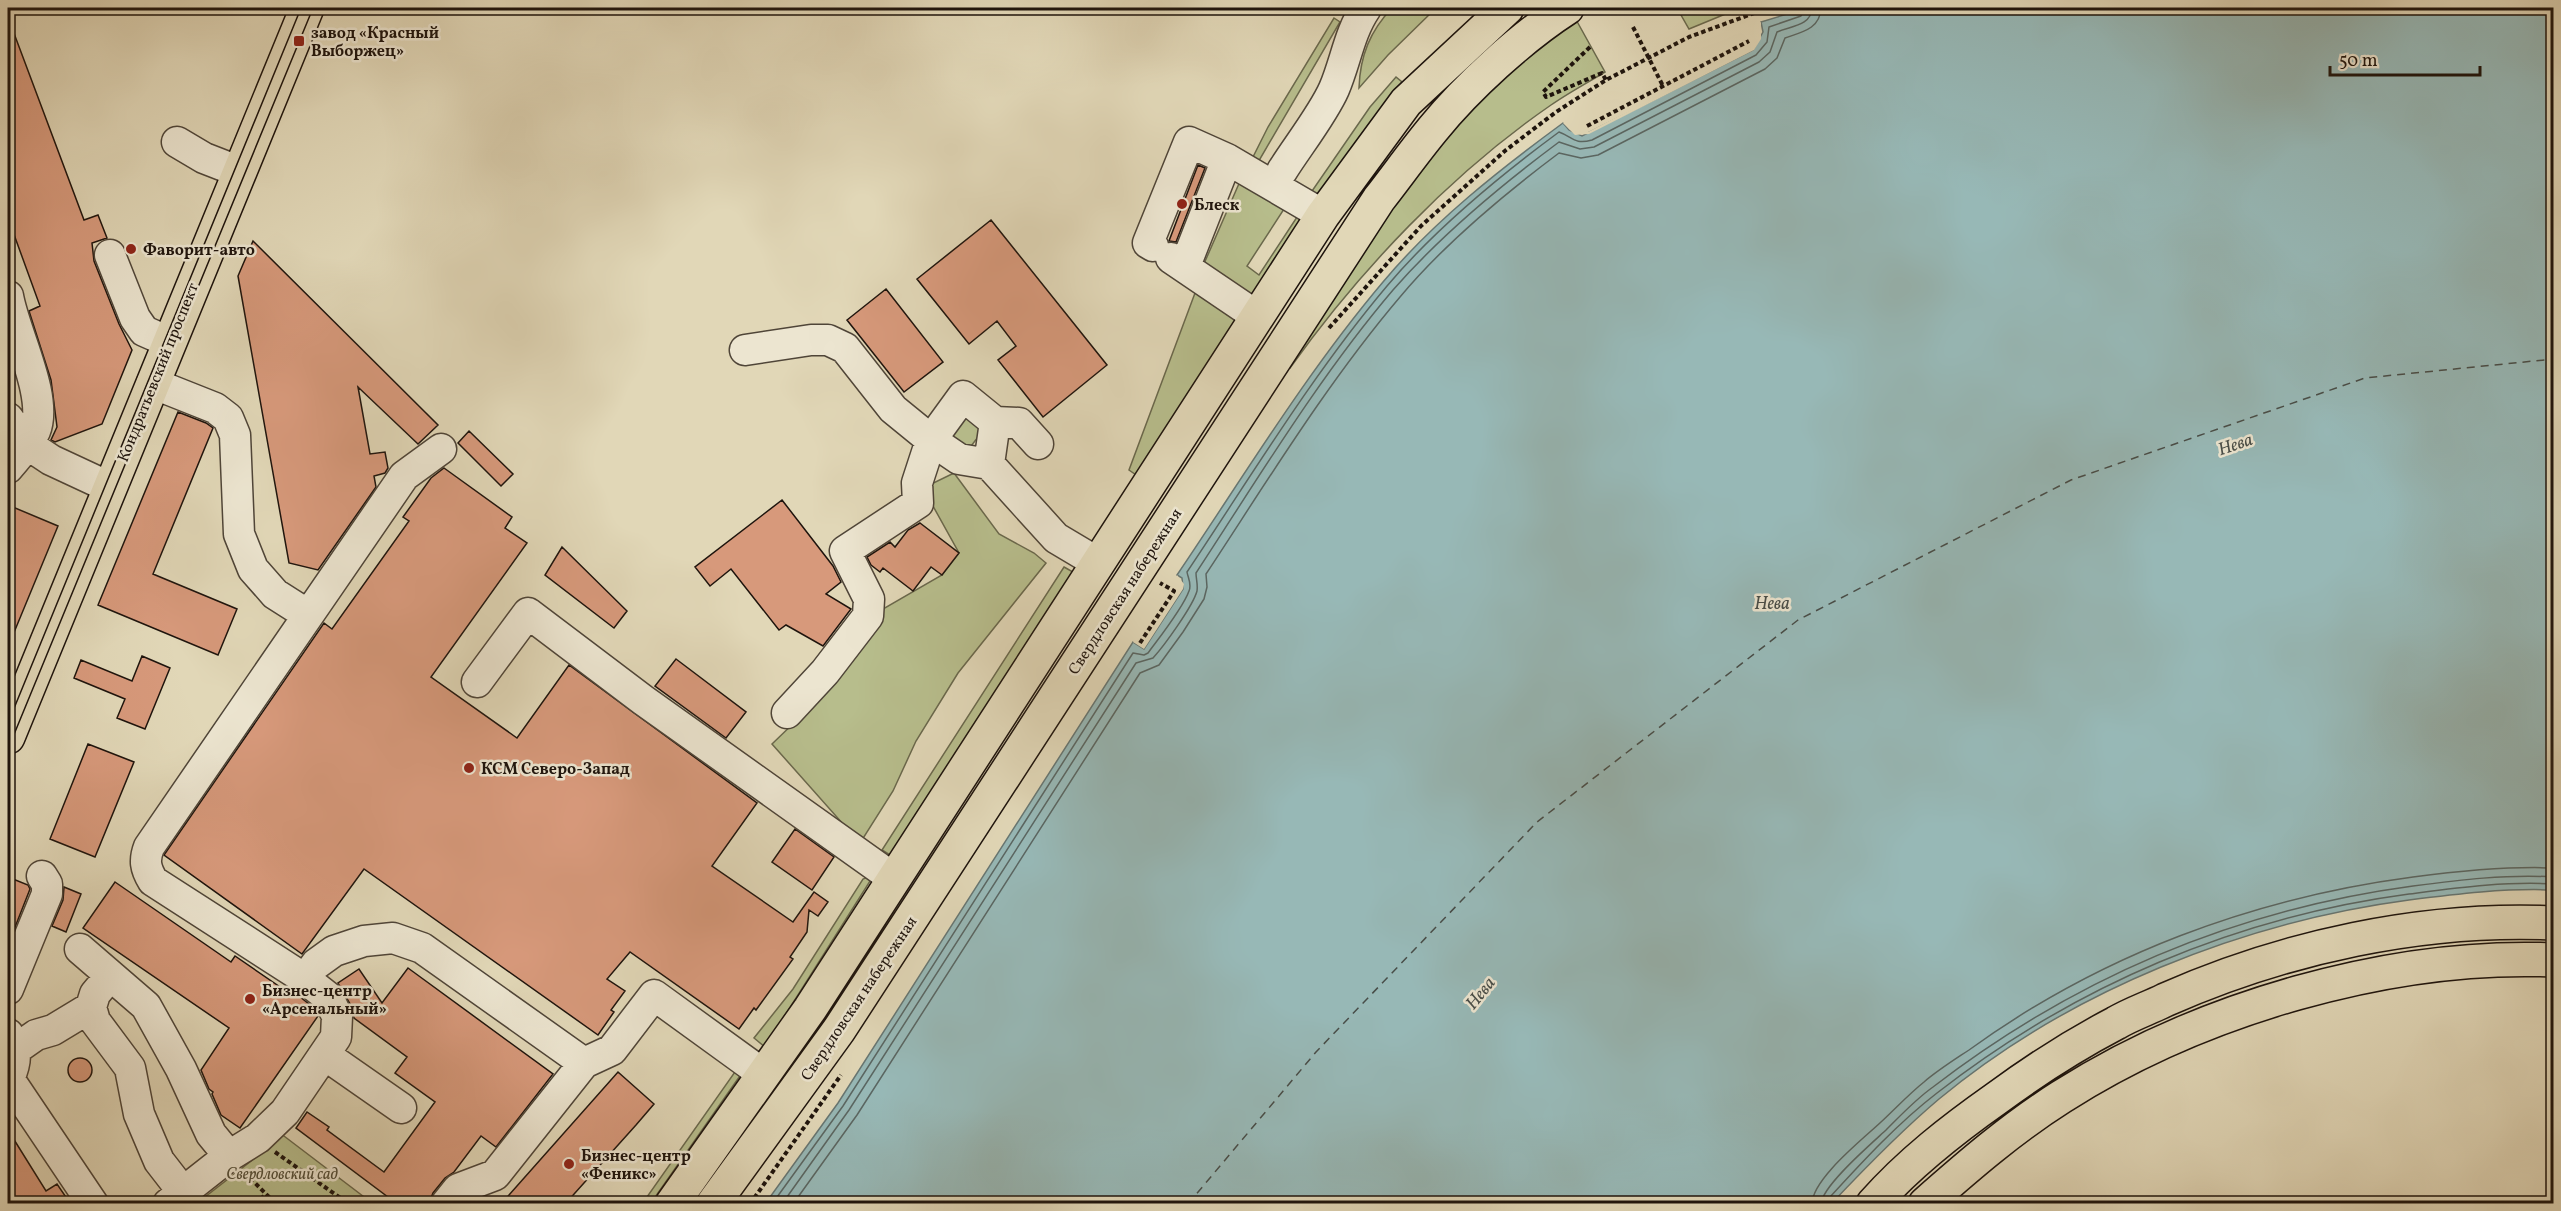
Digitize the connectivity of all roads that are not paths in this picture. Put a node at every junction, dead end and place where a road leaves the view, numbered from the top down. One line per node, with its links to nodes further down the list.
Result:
1 (307, 8): 8 (main road, Кондратьевский проспект)
2 (1366, 8): 7 (lane)
3 (1507, 8): 9 (main road, Свердловская набережная)
4 (1567, 8): 51 (main road, Свердловская набережная)
5 (177, 142): 8 (lane)
6 (1227, 159): 9 (lane); 11 (lane); 11 (lane)
7 (1282, 171)
8 (240, 172): 14 (main road, Кондратьевский проспект)
9 (1323, 215): 13 (main road, Свердловская набережная)
10 (110, 255): 14 (lane)
11 (1170, 257): 13 (lane)
12 (8, 301): 20 (lane)
13 (1258, 317): 26 (main road, Свердловская набережная)
14 (169, 342): 16 (main road, Кондратьевский проспект)
15 (745, 350): 19 (lane)
16 (152, 383): 25 (main road, Кондратьевский проспект); 27 (lane)
17 (8, 418): 20 (lane)
18 (995, 422): 19 (lane); 21 (lane); 23 (lane)
19 (931, 440): 23 (lane); 29 (lane)
20 (27, 444): 24 (lane); 25 (lane)
21 (1038, 444)
22 (441, 449): 27 (lane)
23 (989, 464): 26 (lane)
24 (8, 468)
25 (109, 487): 30 (main road, Кондратьевский проспект)
26 (1098, 563): 32 (main road, Свердловская набережная)
27 (308, 615): 37 (lane)
28 (477, 682): 32 (lane)
29 (787, 713)
30 (8, 736)
31 (42, 876): 38 (lane)
32 (893, 878): 43 (main road, Свердловская набережная)
33 (2553, 923): 52 (main road)
34 (80, 949): 36 (lane)
35 (2553, 960): 53 (main road)
36 (110, 976): 39 (lane); 46 (lane)
37 (305, 979): 41 (lane); 42 (lane)
38 (8, 989)
39 (91, 1007): 40 (lane); 47 (lane)
40 (12, 1041): 44 (lane)
41 (325, 1055): 45 (lane); 46 (lane)
42 (584, 1063): 43 (lane); 49 (lane)
43 (764, 1074): 50 (main road, Свердловская набережная)
44 (8, 1080): 48 (lane)
45 (401, 1108)
46 (229, 1156): 47 (lane)
47 (175, 1198)
48 (93, 1203)
49 (446, 1203)
50 (672, 1203)
51 (713, 1203)
52 (1873, 1203)
53 (1925, 1203)

